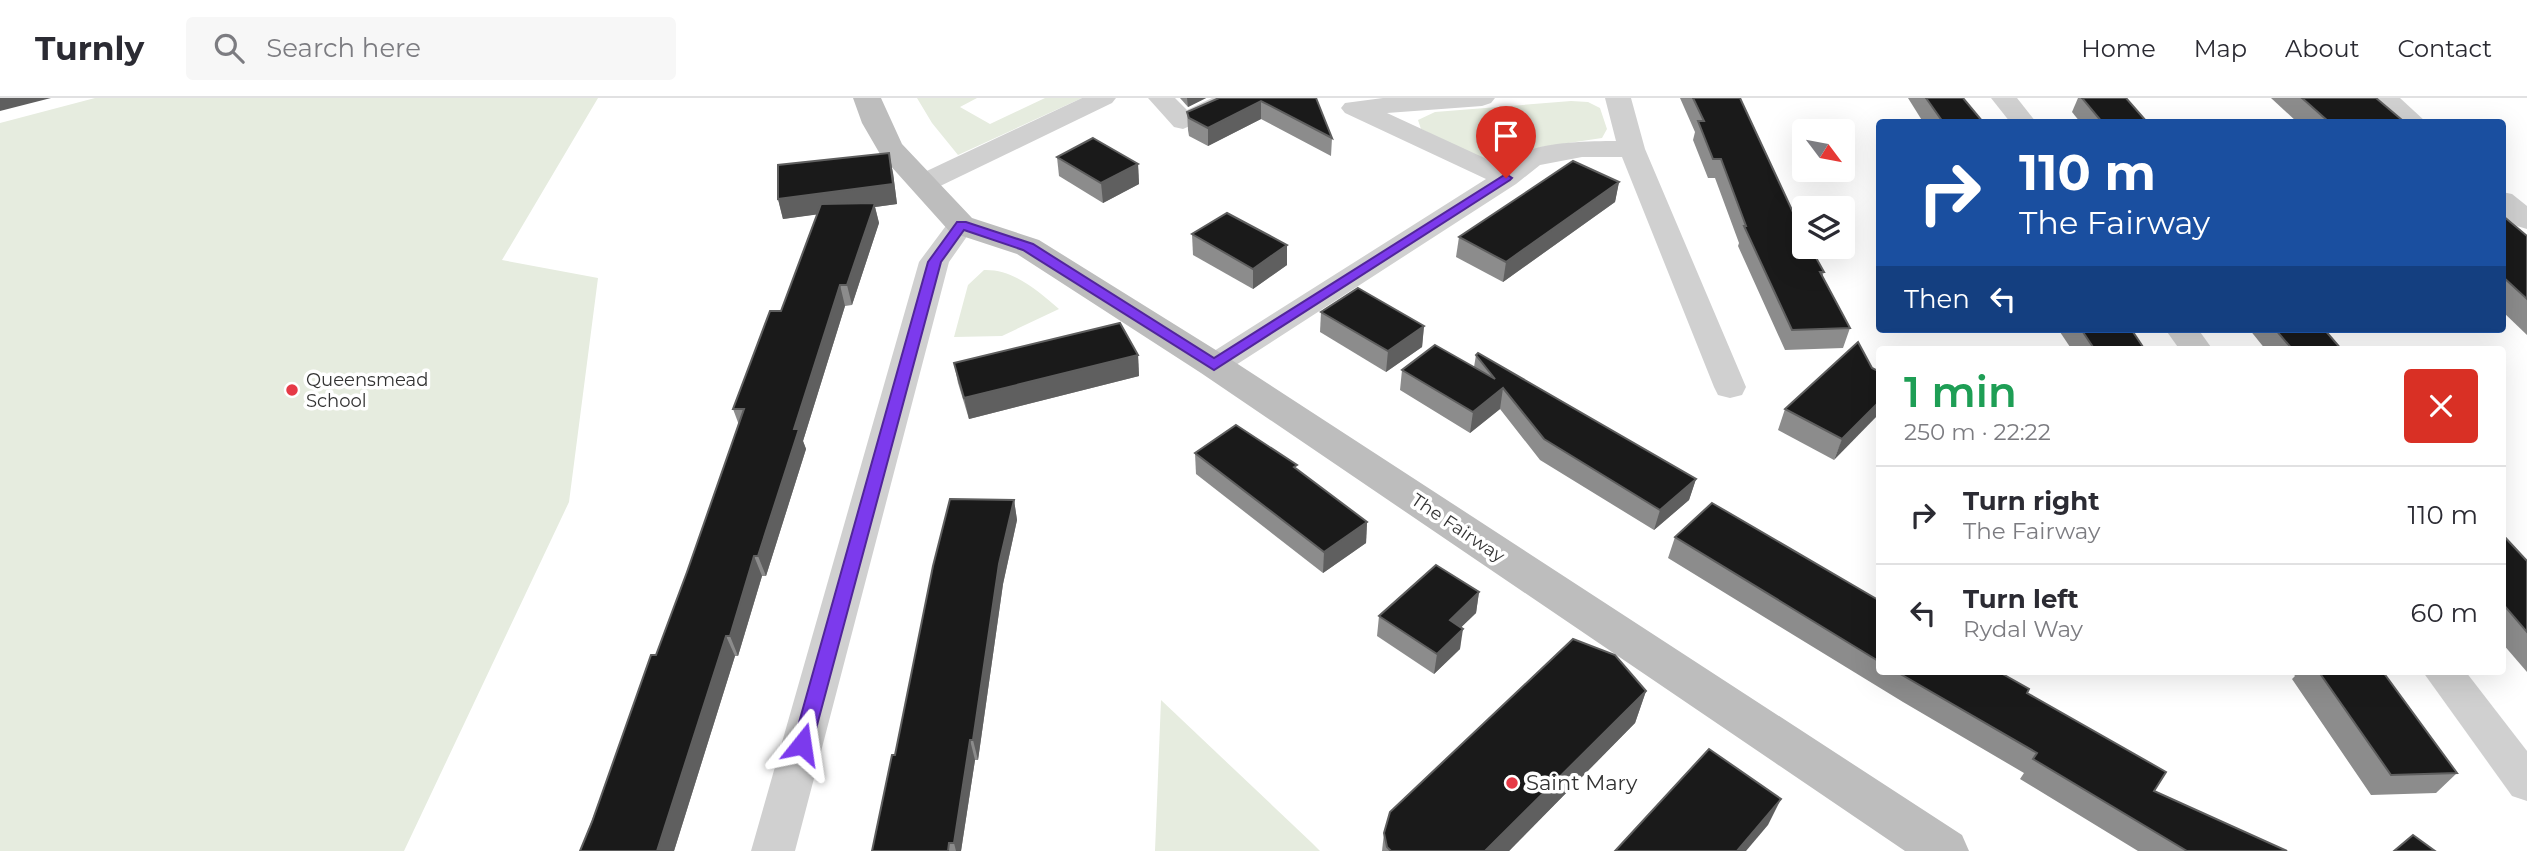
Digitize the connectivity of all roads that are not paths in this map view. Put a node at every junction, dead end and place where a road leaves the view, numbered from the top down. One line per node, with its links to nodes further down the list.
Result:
1 (867, 98): 13 (street)
2 (1103, 98): 13 (street)
3 (1161, 98): 4 (street)
4 (1233, 98)
5 (1482, 98): 12 (street)
6 (1618, 98): 11 (street)
7 (2004, 98): 9 (street)
8 (2384, 98): 10 (street)
9 (2021, 119)
10 (2409, 119)
11 (1632, 149): 12 (street); 18 (street)
12 (1506, 178): 17 (street)
13 (924, 183): 16 (street)
14 (2506, 203): 15 (street)
15 (2527, 220)
16 (961, 225): 17 (street, The Fairway); 21 (street)
17 (1214, 365): 22 (street, The Fairway)
18 (1731, 387)
19 (2444, 675): 20 (street)
20 (2527, 783)
21 (773, 851)
22 (1945, 851)

